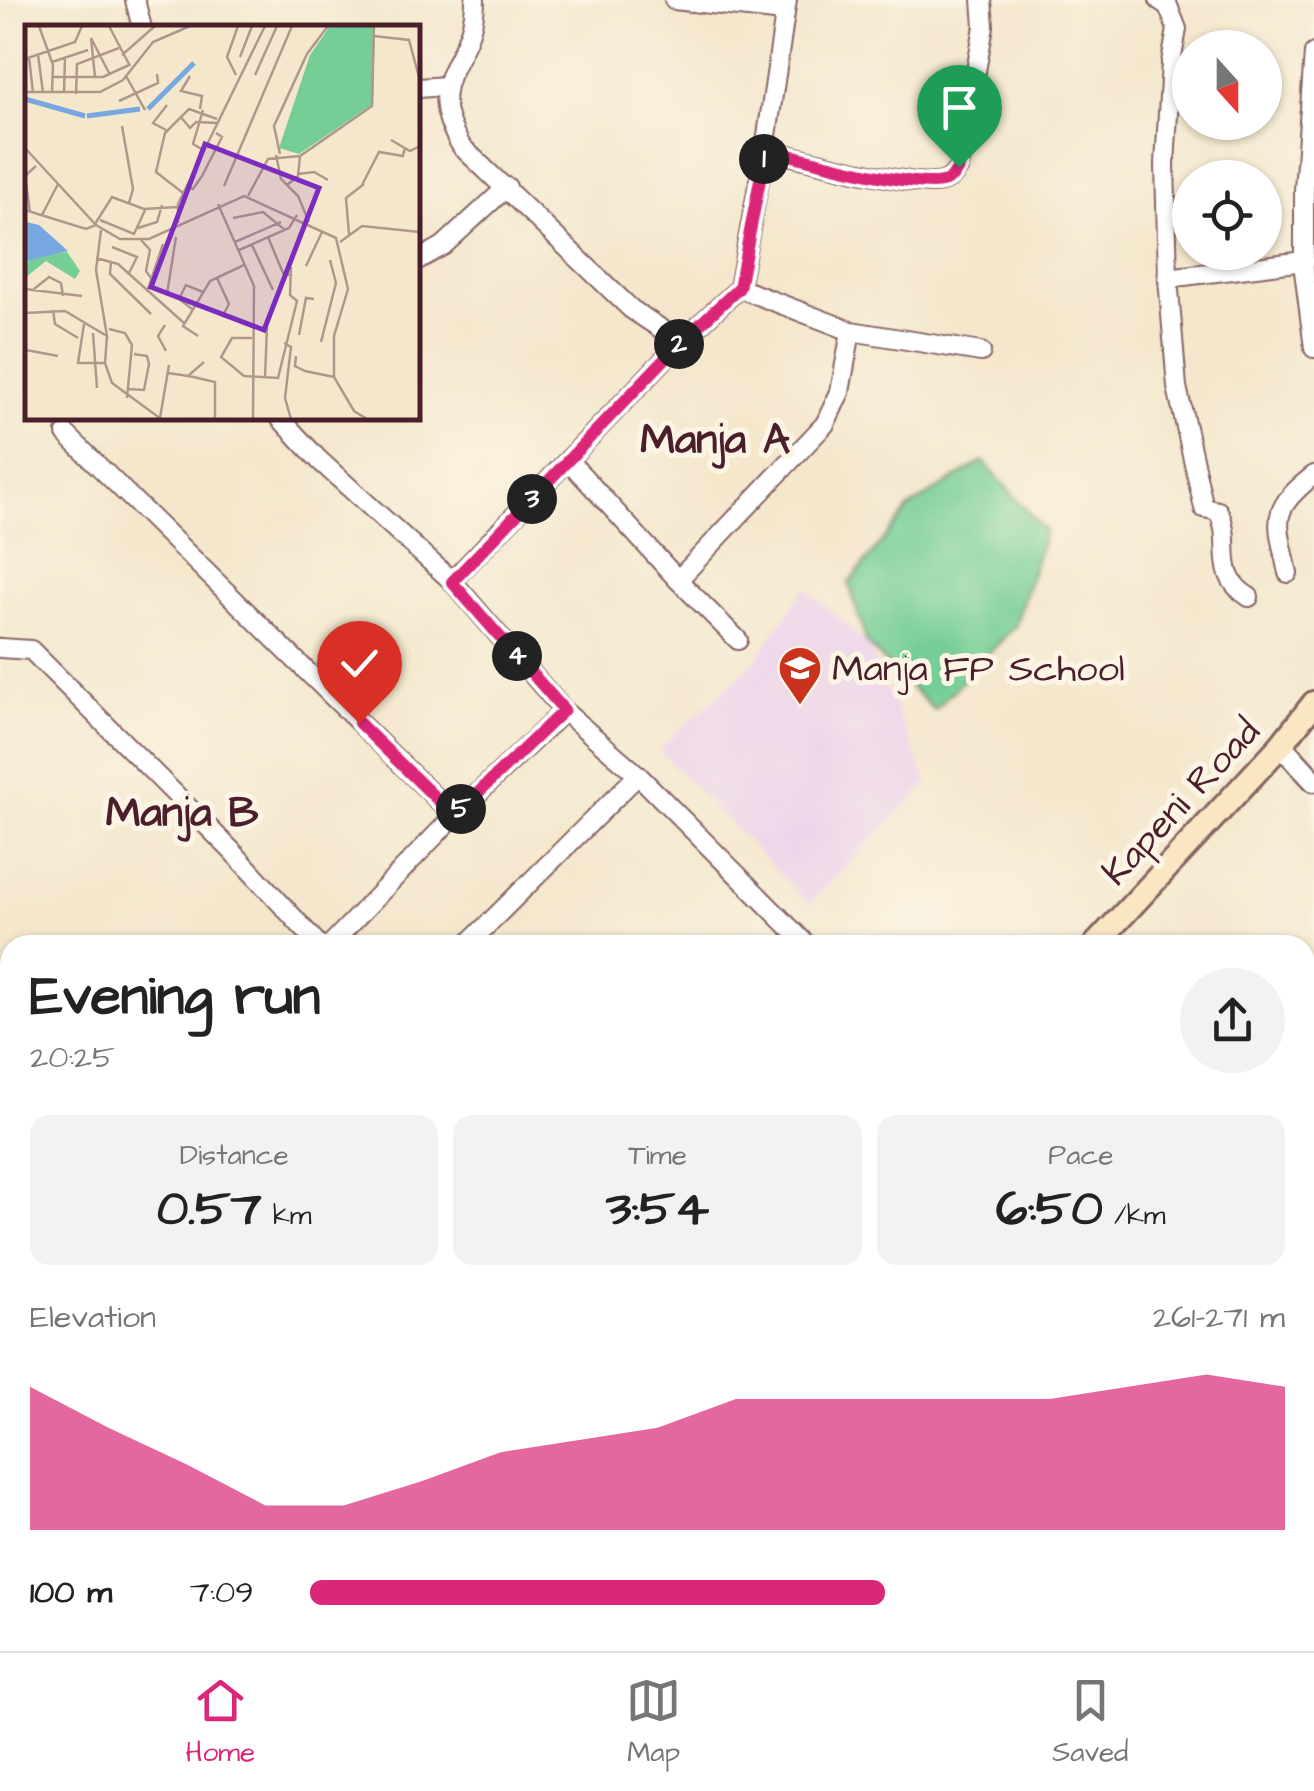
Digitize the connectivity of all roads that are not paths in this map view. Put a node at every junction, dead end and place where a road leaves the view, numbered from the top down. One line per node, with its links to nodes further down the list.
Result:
1 (135, 0): 7 (street)
2 (476, 0): 10 (street)
3 (674, 0): 6 (street)
4 (982, 0): 12 (street)
5 (1158, 0): 16 (street)
6 (785, 6): 12 (street)
7 (141, 25)
8 (1314, 53): 9 (street)
9 (1313, 68): 15 (street)
10 (446, 86): 11 (street); 13 (street)
11 (420, 88)
12 (766, 149): 17 (street)
13 (507, 187): 14 (street); 19 (street)
14 (420, 259)
15 (1304, 261): 16 (street); 20 (street)
16 (1168, 278): 29 (street)
17 (739, 288): 18 (street); 19 (street)
18 (851, 330): 21 (street); 27 (street)
19 (681, 342): 24 (street)
20 (1314, 348)
21 (980, 352)
22 (282, 420): 28 (street)
23 (66, 434): 37 (street)
24 (568, 460): 27 (street); 28 (street)
25 (1314, 475): 26 (street)
26 (1288, 573)
27 (678, 580): 30 (street)
28 (452, 582): 33 (street)
29 (1249, 598)
30 (738, 640)
31 (0, 648): 38 (street)
32 (1314, 702): 34 (main road, Kapeni Road)
33 (564, 710): 35 (street); 37 (street)
34 (1280, 745): 36 (street); 42 (main road, Kapeni Road)
35 (638, 774): 40 (street); 41 (street)
36 (1314, 782)
37 (454, 816): 39 (street)
38 (310, 935)
39 (340, 935)
40 (483, 935)
41 (798, 935)
42 (1103, 935)

